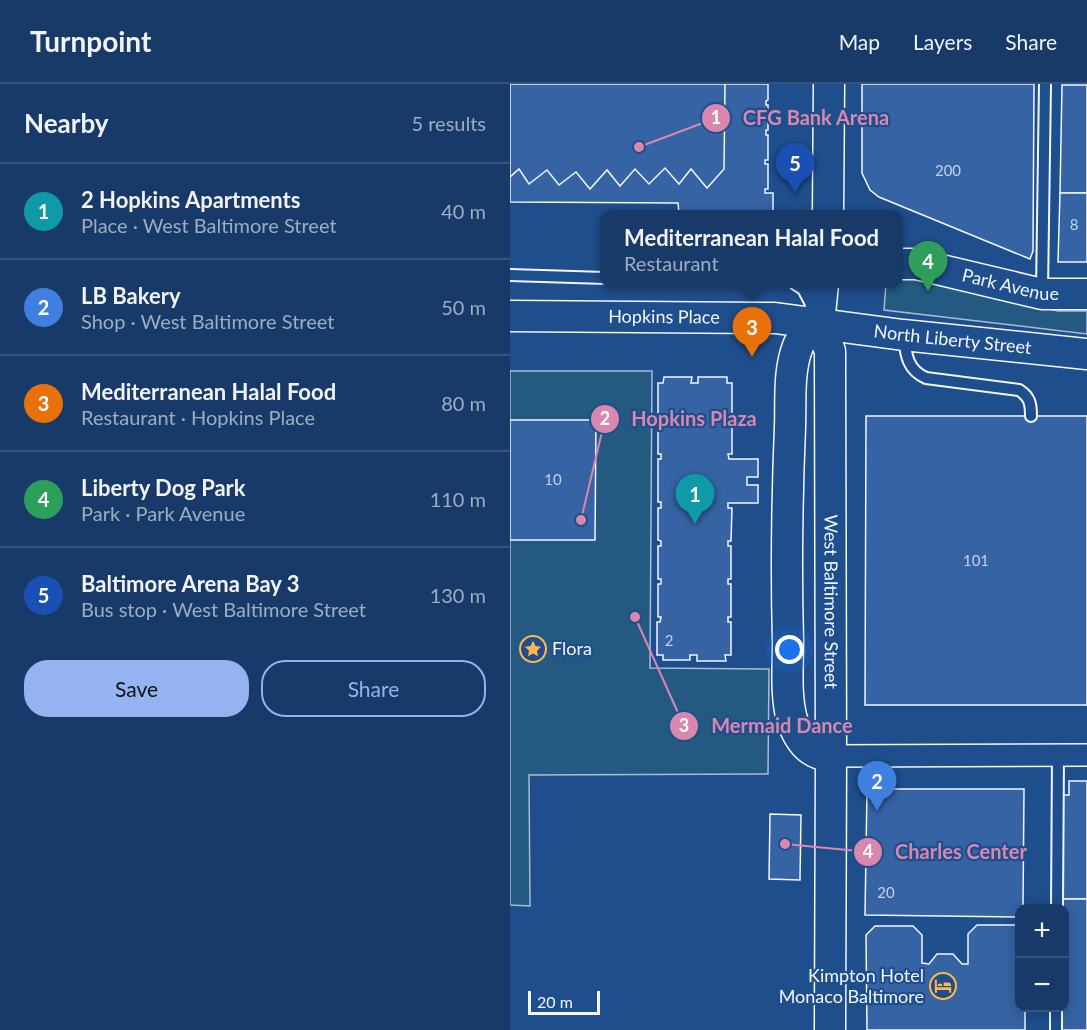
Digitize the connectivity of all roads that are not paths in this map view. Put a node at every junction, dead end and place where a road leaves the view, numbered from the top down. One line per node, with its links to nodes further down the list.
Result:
1 (829, 84): 3 (main road)
2 (1045, 84): 9 (lane)
3 (828, 210)
4 (903, 264): 9 (main road, Park Avenue)
5 (510, 275): 6 (lane)
6 (600, 278)
7 (801, 288): 12 (lane)
8 (823, 288): 12 (main road, West Baltimore Street)
9 (1042, 294): 10 (main road, Park Avenue)
10 (1087, 294)
11 (510, 316): 12 (main road, Hopkins Place)
12 (819, 323): 13 (main road, North Liberty Street); 18 (main road, West Baltimore Street); 18 (main road)
13 (903, 335): 14 (main road, North Liberty Street); 15 (lane)
14 (1087, 354)
15 (1031, 416)
16 (1058, 755): 17 (street); 18 (street); 19 (lane)
17 (1087, 755)
18 (831, 756): 21 (main road, West Baltimore Street)
19 (1057, 904)
20 (1056, 1012): 22 (lane)
21 (830, 1030)
22 (1056, 1030)

